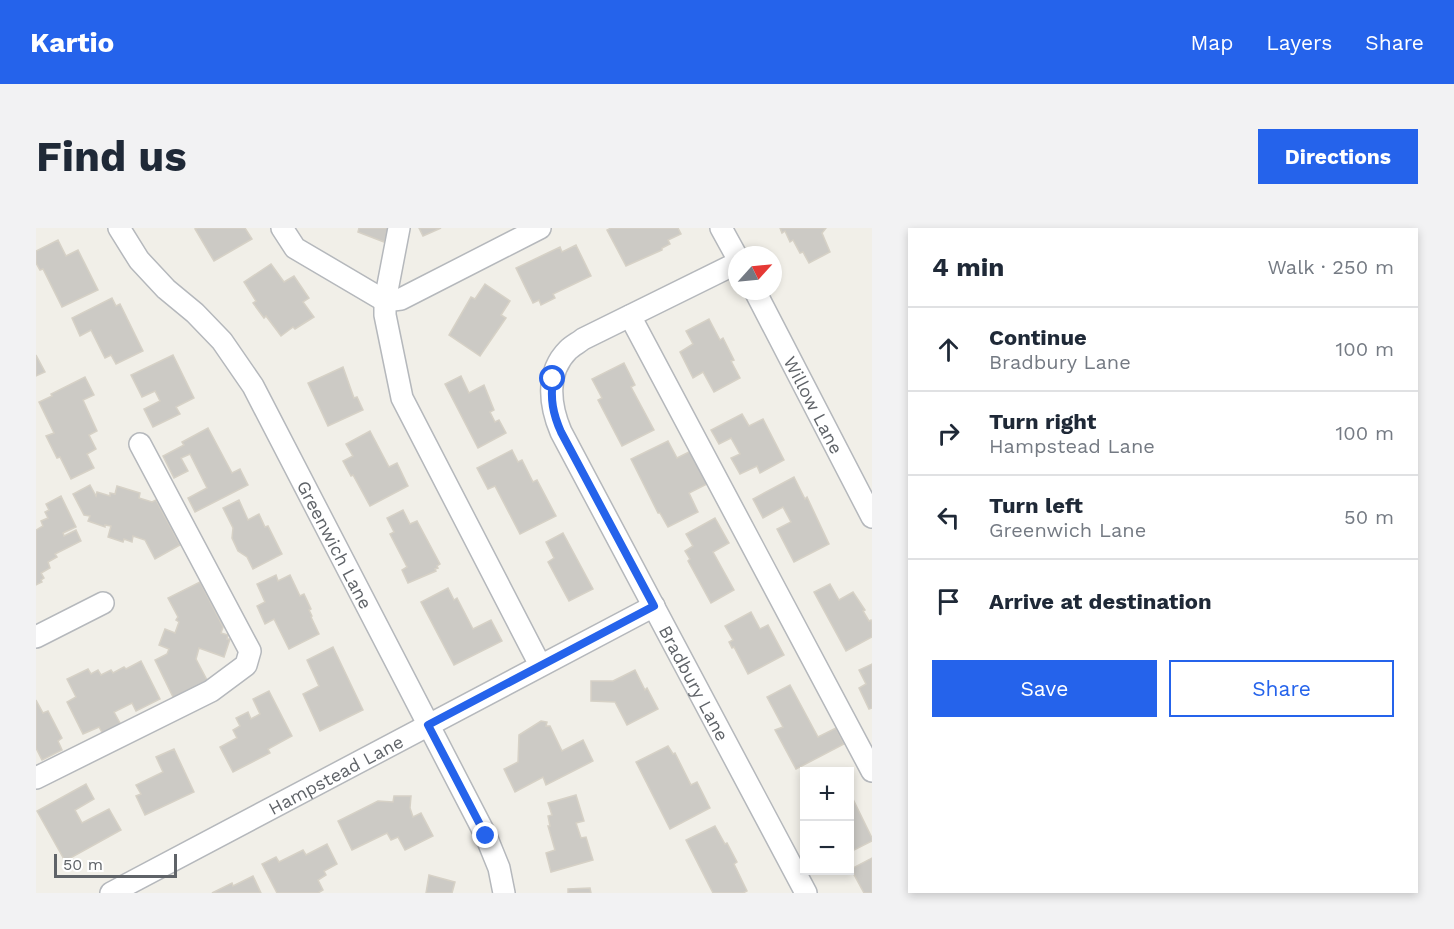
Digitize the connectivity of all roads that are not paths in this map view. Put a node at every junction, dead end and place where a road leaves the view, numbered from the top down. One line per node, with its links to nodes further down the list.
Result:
1 (119, 228): 17 (street, Greenwich Lane)
2 (282, 228): 9 (street)
3 (399, 228): 9 (street)
4 (540, 228): 9 (street)
5 (721, 228): 6 (street)
6 (731, 246)
7 (728, 267): 10 (street, Bradbury Lane)
8 (760, 300): 12 (street, Willow Lane)
9 (384, 301): 16 (street)
10 (630, 316): 14 (street, Bradbury Lane); 18 (street)
11 (140, 444): 19 (street)
12 (872, 517)
13 (103, 603): 15 (street)
14 (654, 606): 16 (street, Hampstead Lane); 22 (street, Bradbury Lane)
15 (36, 637)
16 (540, 665): 17 (street, Hampstead Lane)
17 (428, 725): 20 (street, Hampstead Lane); 21 (street, Greenwich Lane)
18 (872, 771)
19 (36, 778)
20 (111, 893)
21 (504, 893)
22 (806, 893)

